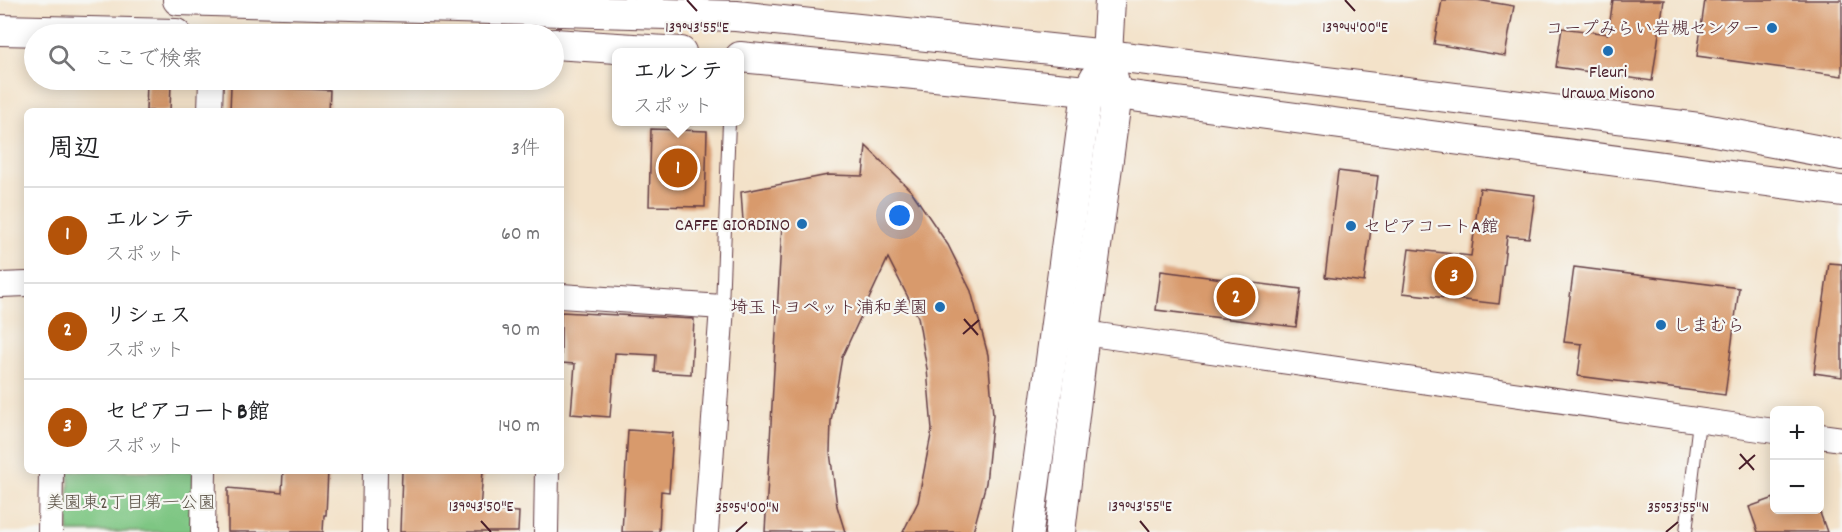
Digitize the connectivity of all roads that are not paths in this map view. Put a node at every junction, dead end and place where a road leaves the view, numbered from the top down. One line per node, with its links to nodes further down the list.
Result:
1 (178, 0): 2 (street)
2 (213, 0): 8 (street)
3 (1110, 0): 8 (street)
4 (0, 30): 5 (street)
5 (24, 31)
6 (564, 45): 7 (street)
7 (618, 48)
8 (1107, 55): 11 (street); 12 (street); 15 (street)
9 (744, 57): 11 (street)
10 (211, 90): 13 (street)
11 (1087, 92): 12 (street); 35 (street)
12 (1117, 94): 16 (street); 21 (street)
13 (210, 108)
14 (729, 126): 20 (lane)
15 (1842, 155)
16 (1842, 191)
17 (24, 284): 18 (street)
18 (0, 285)
19 (564, 296): 20 (street)
20 (722, 307): 34 (street)
21 (1084, 333): 22 (street); 36 (street)
22 (1699, 421): 23 (street); 37 (lane)
23 (1770, 430)
24 (1824, 437): 25 (street)
25 (1842, 439)
26 (51, 474): 30 (street)
27 (204, 474): 31 (street)
28 (375, 474): 32 (street)
29 (547, 474): 33 (street)
30 (50, 532)
31 (203, 532)
32 (374, 532)
33 (546, 532)
34 (706, 532)
35 (1028, 532)
36 (1060, 532)
37 (1686, 532)

